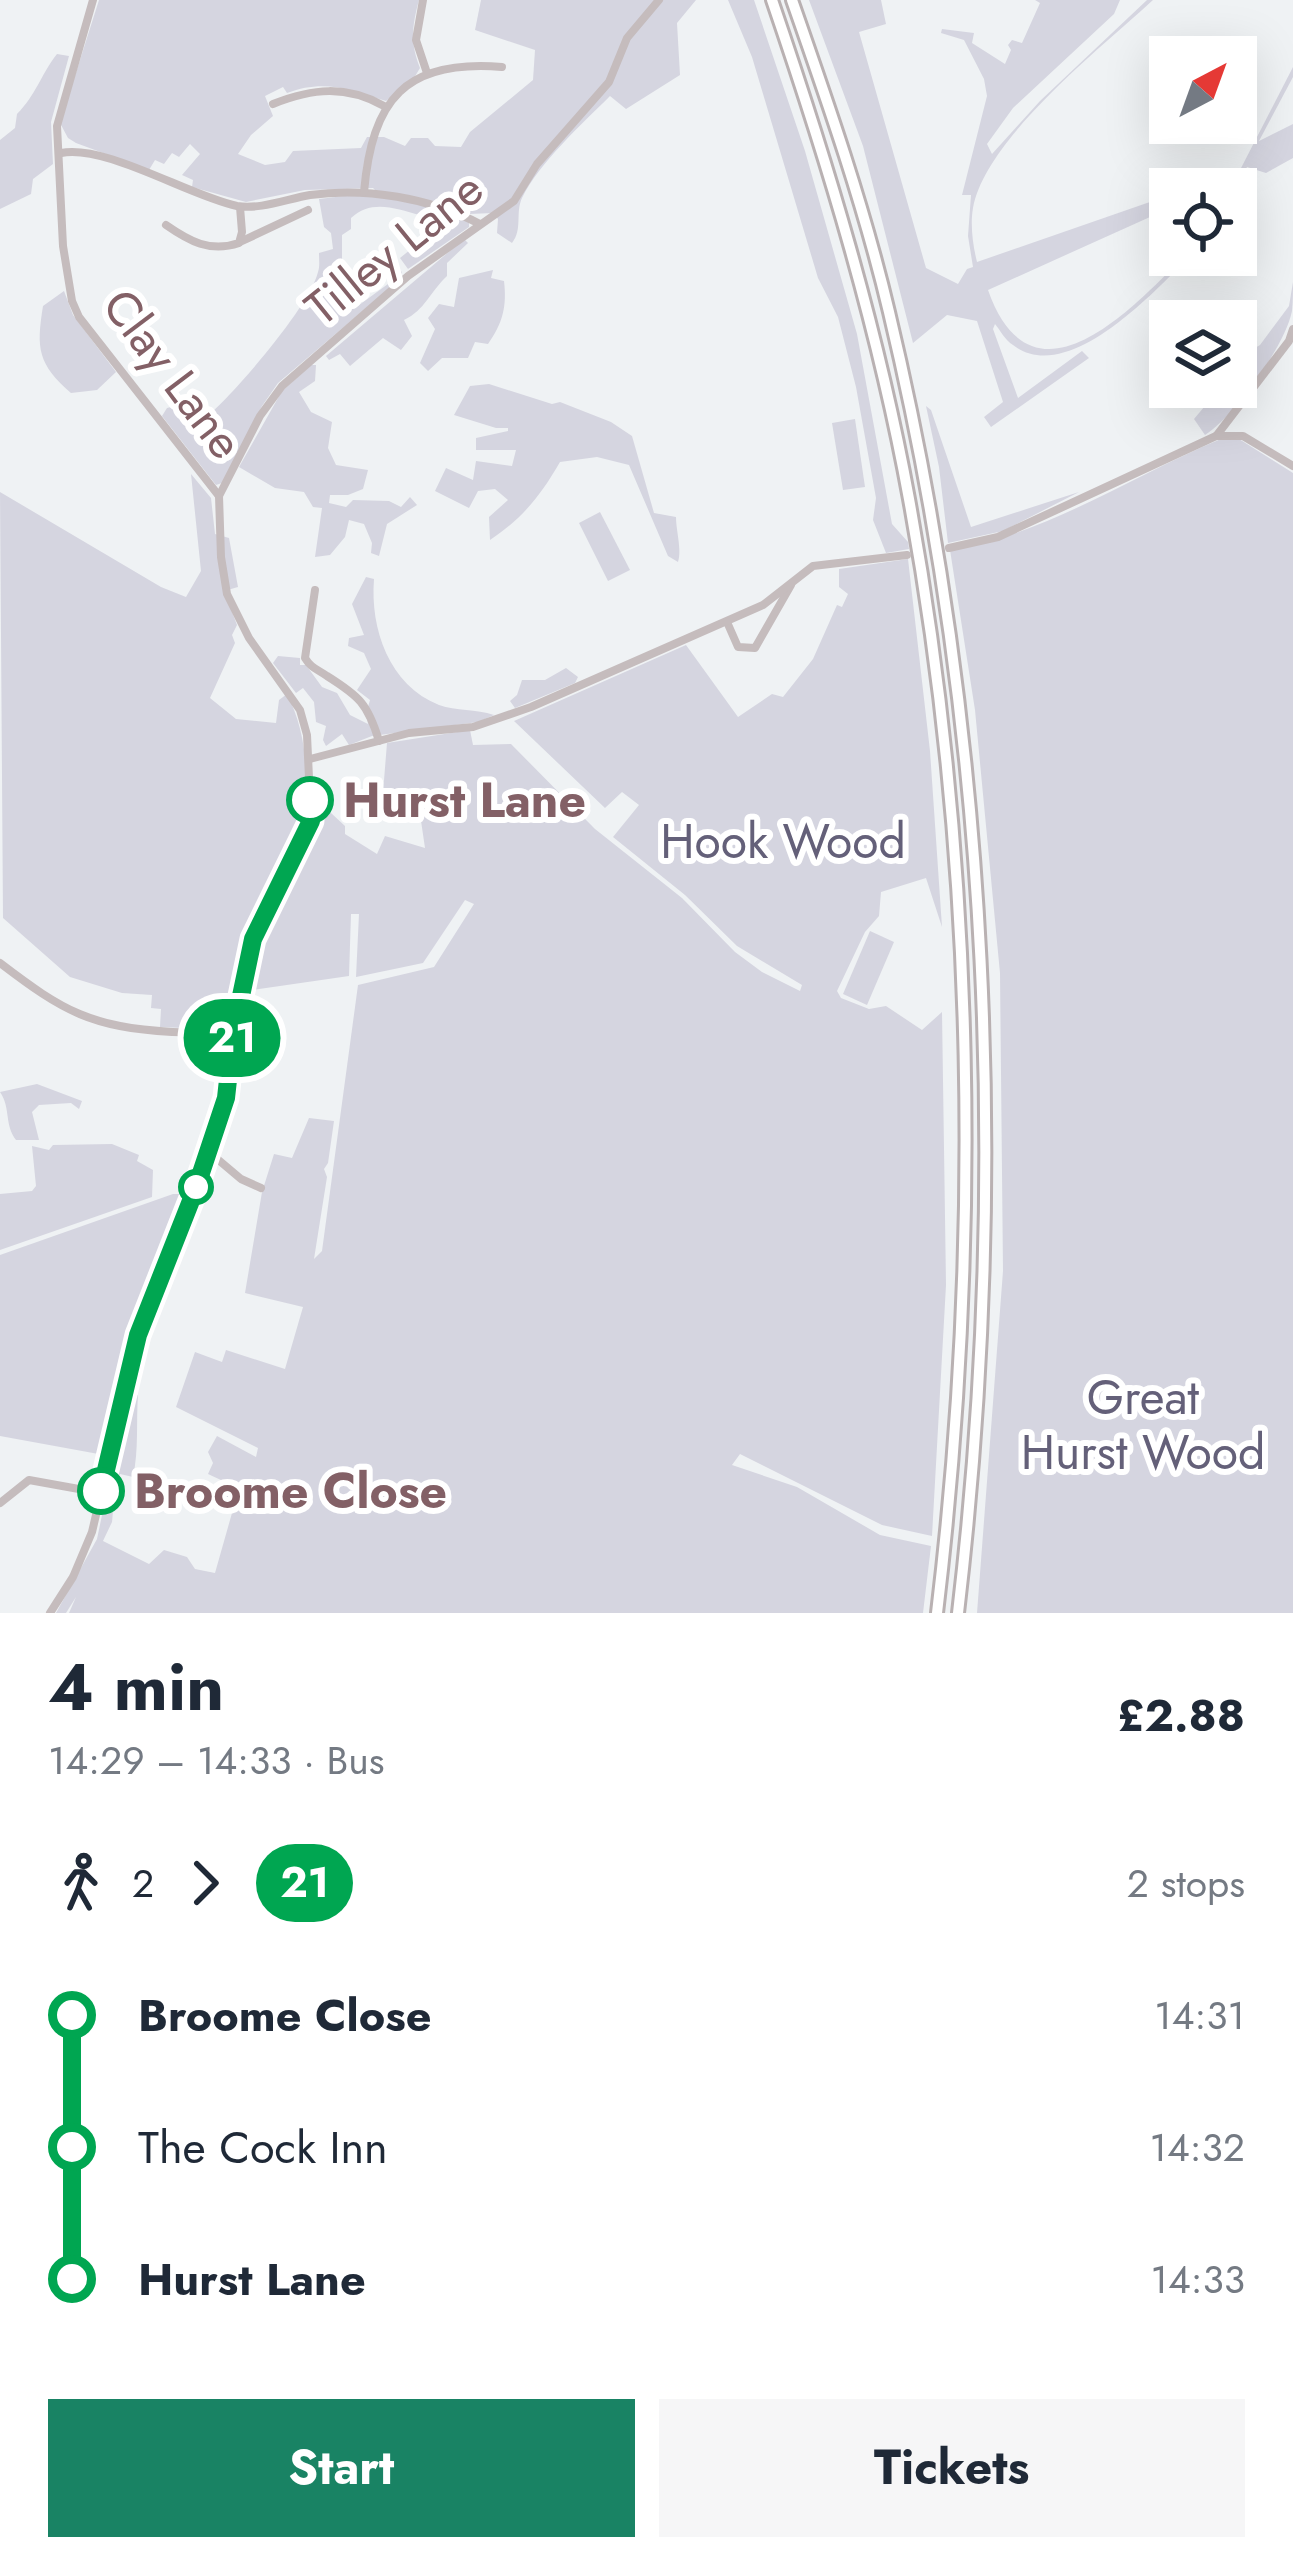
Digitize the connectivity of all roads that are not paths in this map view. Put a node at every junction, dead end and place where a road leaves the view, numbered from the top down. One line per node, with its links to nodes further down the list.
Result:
1 (93, 0): 10 (street, Clay Lane)
2 (423, 0): 7 (street)
3 (659, 0): 14 (street, Tilley Lane)
4 (772, 0): 40 (highway)
5 (792, 0): 41 (highway)
6 (502, 67): 7 (street)
7 (427, 73): 9 (street)
8 (273, 104): 9 (street)
9 (385, 106): 11 (street)
10 (62, 153): 12 (street); 22 (street, Clay Lane)
11 (364, 192): 12 (street); 14 (street)
12 (239, 206): 16 (street)
13 (308, 210): 16 (street)
14 (480, 224): 22 (street, Tilley Lane)
15 (166, 225): 16 (street)
16 (238, 243)
17 (1293, 329): 18 (street)
18 (1234, 416): 19 (street); 20 (street)
19 (1216, 436): 20 (street); 23 (street)
20 (1243, 436): 21 (street)
21 (1293, 466)
22 (219, 496): 29 (street, Clay Lane)
23 (949, 548)
24 (907, 555): 25 (street)
25 (791, 583): 27 (street); 27 (street)
26 (316, 590): 28 (street)
27 (727, 622): 28 (street)
28 (379, 741): 29 (street)
29 (310, 759): 31 (street, Clay Lane)
30 (0, 963): 32 (street)
31 (237, 1018): 32 (street); 33 (street, Clay Lane)
32 (212, 1032): 33 (street)
33 (232, 1047): 34 (street, Clay Lane)
34 (209, 1152): 35 (street); 37 (street, Clay Lane)
35 (261, 1188)
36 (4, 1493): 37 (street); 38 (street)
37 (101, 1493): 39 (street, Clay Lane)
38 (0, 1503)
39 (50, 1613)
40 (937, 1613)
41 (958, 1613)

